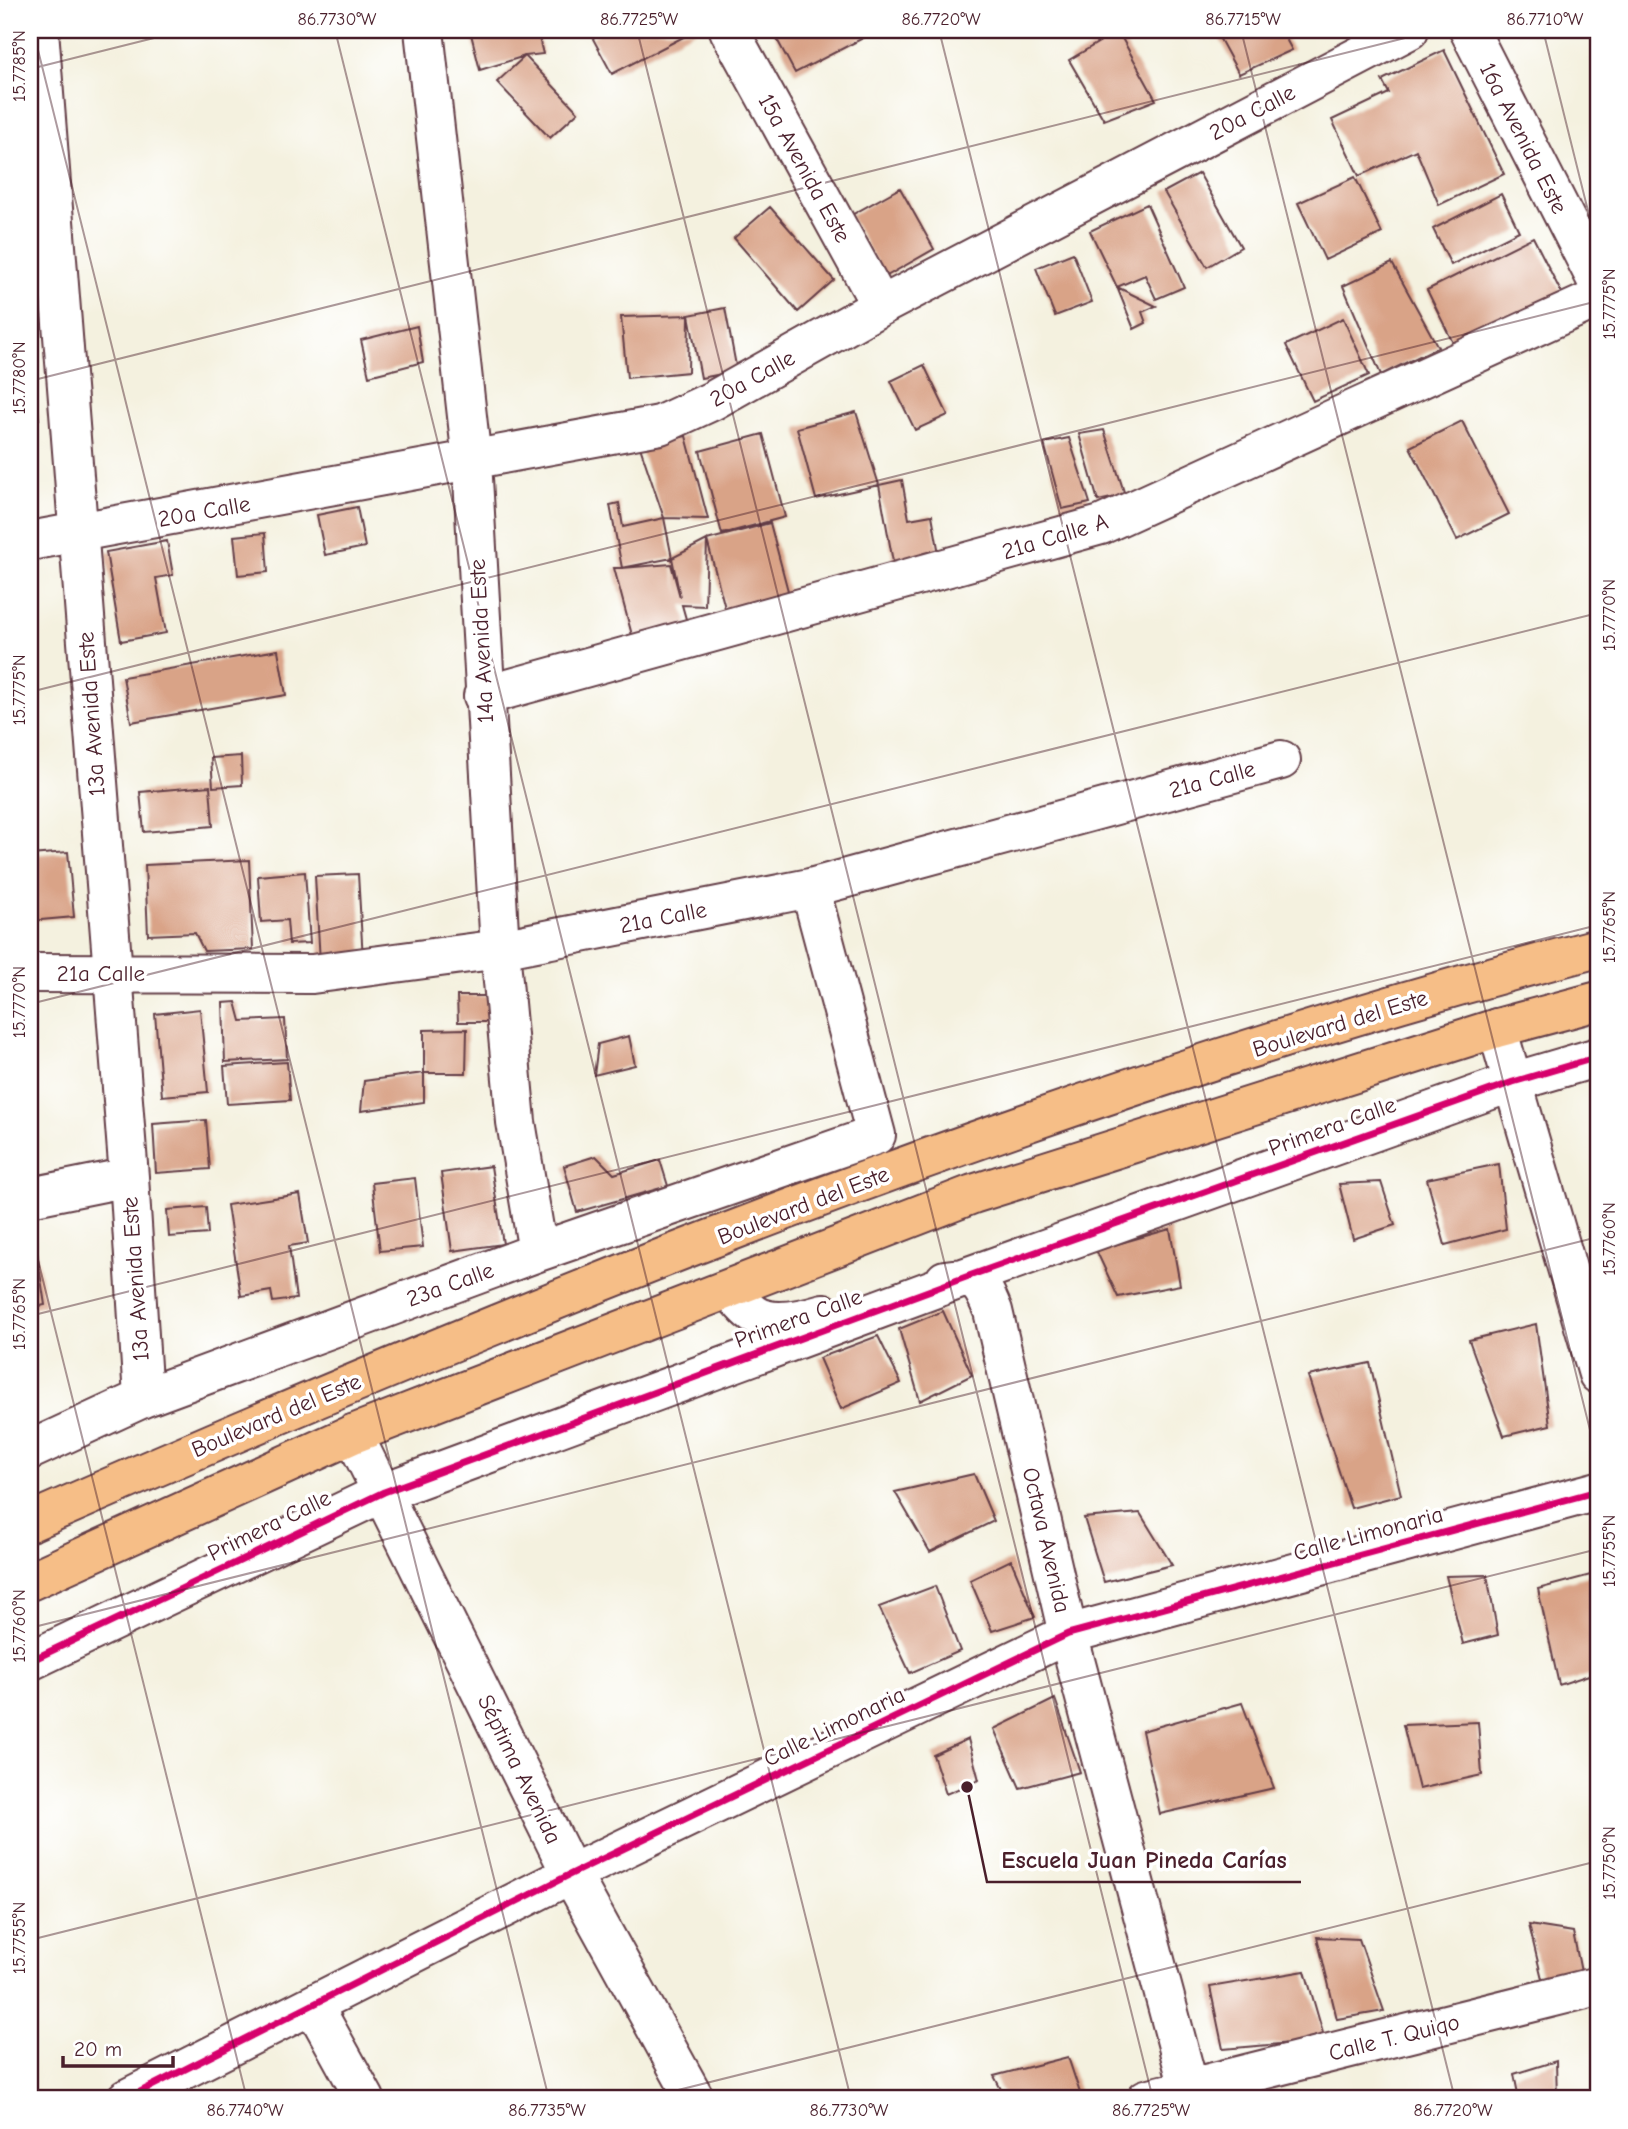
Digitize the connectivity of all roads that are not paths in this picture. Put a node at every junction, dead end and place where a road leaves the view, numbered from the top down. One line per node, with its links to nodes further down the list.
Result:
1 (39, 30): 10 (street, 13a Avenida Este)
2 (424, 30): 9 (street, 14a Avenida Este)
3 (729, 30): 8 (street, 15a Avenida Este)
4 (1409, 30): 8 (street, 20a Calle)
5 (1469, 30): 6 (street, 16a Avenida Este)
6 (1598, 283)
7 (1598, 298): 12 (street, 21a Calle A)
8 (881, 306): 9 (street, 20a Calle)
9 (472, 461): 10 (street, 20a Calle); 12 (street, 14a Avenida Este)
10 (77, 534): 11 (street, 20a Calle); 17 (street, 13a Avenida Este)
11 (30, 541)
12 (483, 696): 16 (street, 14a Avenida Este)
13 (1281, 760): 14 (street, 21a Calle)
14 (810, 888): 16 (street, 21a Calle); 25 (street, 23a Calle)
15 (1598, 948): 34 (main road, Boulevard del Este)
16 (500, 950): 17 (street, 21a Calle); 25 (street, 14a Avenida Este)
17 (110, 972): 18 (street, 21a Calle); 23 (street, 13a Avenida Este)
18 (30, 973)
19 (1598, 1002): 20 (main road)
20 (1497, 1028): 22 (street); 27 (main road)
21 (1598, 1057): 22 (street, Primera Calle)
22 (1513, 1082): 26 (street, Primera Calle); 28 (street)
23 (129, 1177): 24 (street); 29 (street, 13a Avenida Este)
24 (30, 1197)
25 (538, 1252): 29 (street, 23a Calle)
26 (966, 1277): 27 (street); 32 (street, Primera Calle); 36 (street, Octava Avenida)
27 (730, 1290): 30 (main road)
28 (1598, 1374)
29 (143, 1398): 31 (street, 23a Calle)
30 (353, 1434): 32 (street, Séptima Avenida); 35 (main road)
31 (30, 1450)
32 (384, 1492): 37 (street, Primera Calle); 38 (street, Séptima Avenida)
33 (1598, 1492): 36 (street, Calle Limonaria)
34 (30, 1522)
35 (30, 1581)
36 (1068, 1634): 38 (street, Calle Limonaria); 41 (street, Octava Avenida)
37 (30, 1661)
38 (571, 1874): 40 (street, Calle Limonaria); 44 (street, Séptima Avenida)
39 (1598, 1986): 41 (street, Calle T. Quiqo)
40 (313, 2005): 42 (street, Calle Limonaria); 43 (street)
41 (1191, 2093): 45 (street, Calle T. Quiqo)
42 (125, 2099)
43 (365, 2099)
44 (695, 2099)
45 (1146, 2099)

